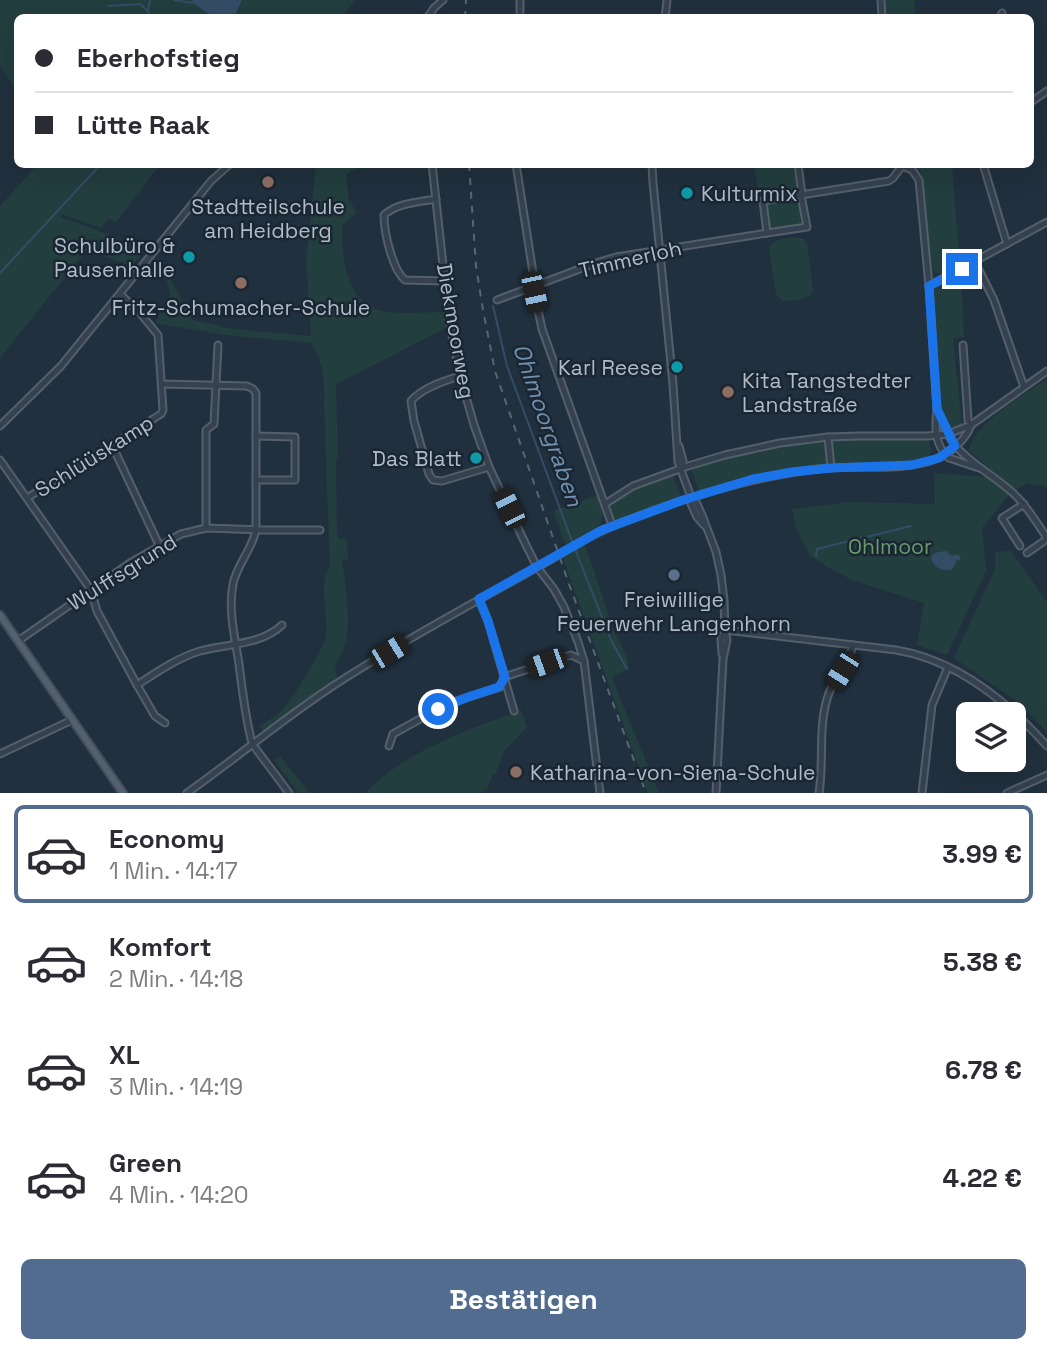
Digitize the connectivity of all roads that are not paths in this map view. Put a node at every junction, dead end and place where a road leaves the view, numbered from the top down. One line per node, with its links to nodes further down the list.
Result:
1 (443, 0): 2 (street)
2 (430, 14)
3 (226, 168): 21 (street)
4 (432, 168): 12 (street, Diekmoorweg)
5 (517, 168): 19 (street)
6 (652, 168): 16 (street)
7 (799, 168): 11 (street, Timmerloh)
8 (899, 168): 11 (street)
9 (908, 168): 20 (street)
10 (984, 168): 15 (street)
11 (802, 195): 14 (street); 14 (street, Timmerloh)
12 (436, 199): 18 (street, Diekmoorweg); 18 (street)
13 (1047, 222): 15 (street)
14 (767, 233): 16 (street, Timmerloh)
15 (1007, 244): 17 (street)
16 (659, 250): 19 (street, Timmerloh); 41 (street)
17 (975, 262): 20 (street); 29 (street)
18 (444, 281): 26 (street, Diekmoorweg)
19 (534, 285): 22 (street, Timmerloh); 47 (street)
20 (929, 286): 30 (street)
21 (120, 294): 27 (street); 32 (street)
22 (498, 300)
23 (218, 345): 28 (street)
24 (963, 345): 31 (street)
25 (1047, 371): 29 (street)
26 (460, 376): 40 (street, Diekmoorweg); 40 (street)
27 (162, 384): 28 (street); 36 (street, Schlüüskamp)
28 (215, 385): 33 (street); 50 (street)
29 (1024, 387): 31 (street)
30 (937, 409): 34 (street); 34 (street)
31 (971, 425): 34 (street); 37 (street)
32 (0, 426)
33 (256, 436): 44 (street); 44 (street)
34 (944, 436): 35 (street); 37 (street); 38 (street)
35 (828, 437): 41 (street); 42 (street)
36 (112, 445): 46 (street, Schlüüskamp); 54 (street)
37 (955, 446): 38 (street); 43 (street)
38 (944, 454): 42 (street); 43 (street)
39 (0, 460): 46 (street)
40 (489, 467): 57 (street, Diekmoorweg)
41 (682, 468): 45 (street); 47 (street)
42 (831, 468): 45 (street)
43 (982, 469): 48 (street)
44 (256, 480): 51 (street)
45 (691, 497): 49 (street); 62 (street)
46 (27, 498): 58 (street)
47 (605, 504): 49 (street)
48 (1024, 504): 53 (street); 55 (street)
49 (612, 525): 57 (street, bridge)
50 (206, 528): 51 (street, Wulffsgrund); 54 (street, Wulffsgrund)
51 (256, 530): 52 (street, Wulffsgrund); 65 (street)
52 (320, 530)
53 (1047, 538): 56 (street)
54 (159, 545): 58 (street, Wulffsgrund)
55 (1020, 546)
56 (1027, 553)
57 (537, 567): 59 (street); 64 (street, Diekmoorweg)
58 (91, 590): 63 (street, Wulffsgrund); 71 (street)
59 (479, 599): 70 (street); 75 (street)
60 (0, 615): 63 (main road)
61 (282, 625): 65 (street)
62 (725, 630): 66 (street); 84 (street)
63 (18, 641): 73 (main road)
64 (578, 642): 67 (street); 68 (street, Diekmoorweg)
65 (235, 644): 71 (street); 75 (street)
66 (853, 645): 69 (street); 85 (street)
67 (571, 656): 68 (street); 70 (street)
68 (584, 661): 83 (street, Diekmoorweg)
69 (948, 667): 77 (street); 86 (street)
70 (505, 677): 72 (street); 76 (street)
71 (137, 685): 74 (street)
72 (514, 711)
73 (72, 720): 78 (street); 80 (main road)
74 (165, 723)
75 (253, 745): 81 (street); 82 (street)
76 (389, 746)
77 (1047, 746)
78 (0, 754)
79 (1047, 775): 87 (street)
80 (123, 793)
81 (187, 793)
82 (289, 793)
83 (600, 793)
84 (716, 793)
85 (819, 793)
86 (922, 793)
87 (1007, 793)

